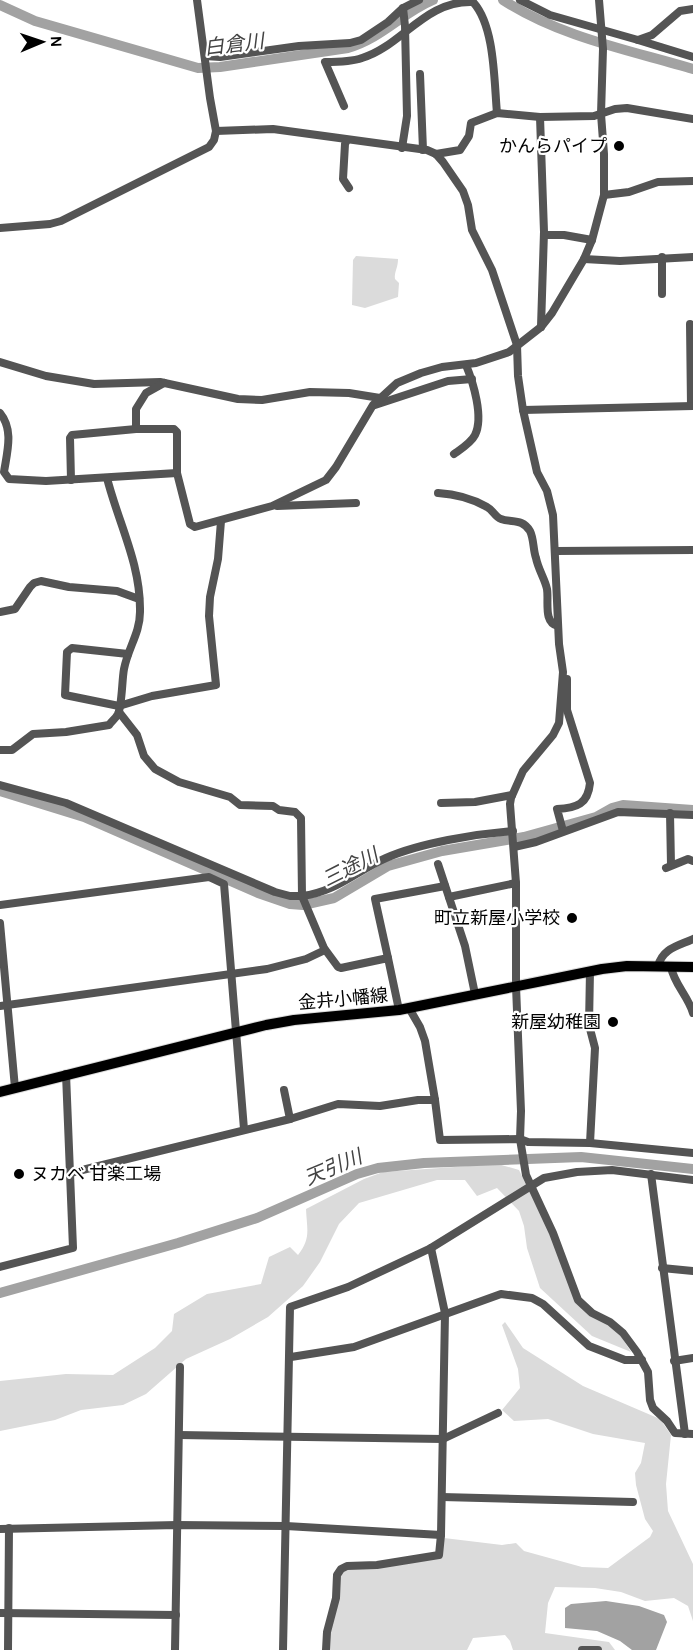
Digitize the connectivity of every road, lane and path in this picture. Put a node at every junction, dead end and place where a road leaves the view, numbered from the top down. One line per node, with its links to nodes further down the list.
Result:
1 (197, 0): 10 (street)
2 (419, 0): 6 (street)
3 (520, 0): 8 (street)
4 (599, 0): 8 (street)
5 (693, 9): 9 (street)
6 (403, 10): 7 (street); 10 (street)
7 (405, 28): 13 (street); 14 (street); 20 (street)
8 (601, 31): 9 (street); 15 (street)
9 (638, 40): 11 (street)
10 (205, 57): 18 (street)
11 (693, 57)
12 (420, 74): 21 (street)
13 (344, 106)
14 (497, 113): 16 (street); 22 (street)
15 (601, 114): 16 (street); 17 (street); 25 (street)
16 (540, 117): 27 (street)
17 (693, 119)
18 (216, 131): 19 (street); 26 (street)
19 (347, 140): 20 (street); 24 (street)
20 (402, 148): 21 (street)
21 (423, 150): 22 (street)
22 (436, 154): 35 (street)
23 (693, 181): 25 (street)
24 (349, 188)
25 (604, 195): 28 (street)
26 (0, 228)
27 (543, 235): 28 (street); 34 (street)
28 (592, 240): 31 (street)
29 (662, 257): 30 (street); 31 (street); 32 (street)
30 (693, 257)
31 (584, 259): 34 (street)
32 (662, 294)
33 (690, 324): 42 (street)
34 (541, 327): 35 (street)
35 (517, 345): 37 (street); 43 (street)
36 (0, 362): 39 (street)
37 (466, 365): 38 (street); 40 (street)
38 (472, 379): 41 (street); 46 (street)
39 (164, 383): 40 (street); 45 (street)
40 (380, 398): 41 (street)
41 (373, 405): 52 (street)
42 (692, 406): 43 (street)
43 (523, 410): 55 (street)
44 (0, 413): 49 (street)
45 (136, 429): 47 (street); 49 (street)
46 (454, 454)
47 (177, 473): 48 (street); 53 (street)
48 (107, 478): 49 (street); 56 (street)
49 (70, 480)
50 (438, 492): 58 (street)
51 (356, 503): 52 (street)
52 (272, 506): 53 (street)
53 (220, 521): 61 (street)
54 (693, 550): 55 (street)
55 (556, 551): 58 (street)
56 (139, 599): 57 (street); 60 (street)
57 (0, 612)
58 (558, 626): 64 (street)
59 (564, 642): 68 (street)
60 (128, 654): 61 (street); 61 (street)
61 (119, 709): 62 (street); 75 (street)
62 (0, 750)
63 (0, 785): 75 (street)
64 (512, 795): 65 (street); 69 (street)
65 (441, 803)
66 (670, 813): 67 (street); 68 (street); 71 (street)
67 (693, 815)
68 (563, 831): 70 (street)
69 (513, 832): 70 (street); 75 (street)
70 (514, 847): 73 (street)
71 (693, 861)
72 (438, 864): 74 (street)
73 (516, 883): 76 (street); 87 (street)
74 (445, 886): 76 (street); 81 (street)
75 (302, 896): 80 (street)
76 (449, 897): 88 (street)
77 (0, 905): 86 (street)
78 (0, 923): 89 (street)
79 (693, 939): 82 (street)
80 (325, 950): 81 (street); 86 (street)
81 (388, 958): 90 (street)
82 (658, 966): 83 (main road, 金井小幡線); 85 (main road, 金井小幡線)
83 (671, 967): 84 (main road, 金井小幡線); 91 (street)
84 (693, 967)
85 (590, 971): 87 (main road, 金井小幡線); 101 (street)
86 (231, 974): 89 (street); 92 (street)
87 (516, 986): 88 (main road, 金井小幡線); 100 (street)
88 (475, 994): 90 (main road, 金井小幡線)
89 (4, 1005): 94 (street)
90 (404, 1009): 92 (main road, 金井小幡線); 97 (street)
91 (693, 1013)
92 (237, 1032): 93 (main road, 金井小幡線); 99 (street)
93 (66, 1074): 94 (main road, 金井小幡線); 103 (street)
94 (15, 1088): 96 (main road, 金井小幡線)
95 (284, 1090): 98 (street)
96 (0, 1092)
97 (435, 1100): 98 (street); 100 (street)
98 (290, 1119): 99 (street)
99 (244, 1129): 103 (street)
100 (520, 1140): 101 (street); 106 (street)
101 (590, 1143): 102 (street)
102 (693, 1153)
103 (70, 1173): 108 (street)
104 (651, 1174): 105 (street); 106 (street); 109 (street)
105 (693, 1180)
106 (531, 1186): 107 (street); 114 (street)
107 (431, 1248): 111 (street); 112 (street)
108 (0, 1267)
109 (662, 1268): 110 (street); 115 (street)
110 (693, 1271)
111 (445, 1313): 112 (street); 114 (street); 121 (street)
112 (291, 1357): 120 (street)
113 (693, 1358): 115 (street)
114 (642, 1360): 118 (street)
115 (674, 1361): 118 (street)
116 (180, 1367): 119 (street)
117 (498, 1413): 121 (street)
118 (689, 1434)
119 (179, 1435): 120 (street); 124 (street)
120 (288, 1436): 121 (street); 125 (street)
121 (443, 1439): 122 (street)
122 (442, 1497): 123 (street); 128 (street)
123 (633, 1502)
124 (177, 1525): 125 (street); 127 (street); 131 (street)
125 (286, 1526): 128 (street); 134 (street)
126 (0, 1528): 127 (street)
127 (9, 1528): 130 (street)
128 (441, 1535): 135 (street)
129 (0, 1613): 130 (street)
130 (9, 1613): 131 (street); 132 (street)
131 (176, 1615): 133 (street)
132 (8, 1650)
133 (175, 1650)
134 (283, 1650)
135 (326, 1650)
136 (582, 1650): 137 (street)
137 (598, 1650)

